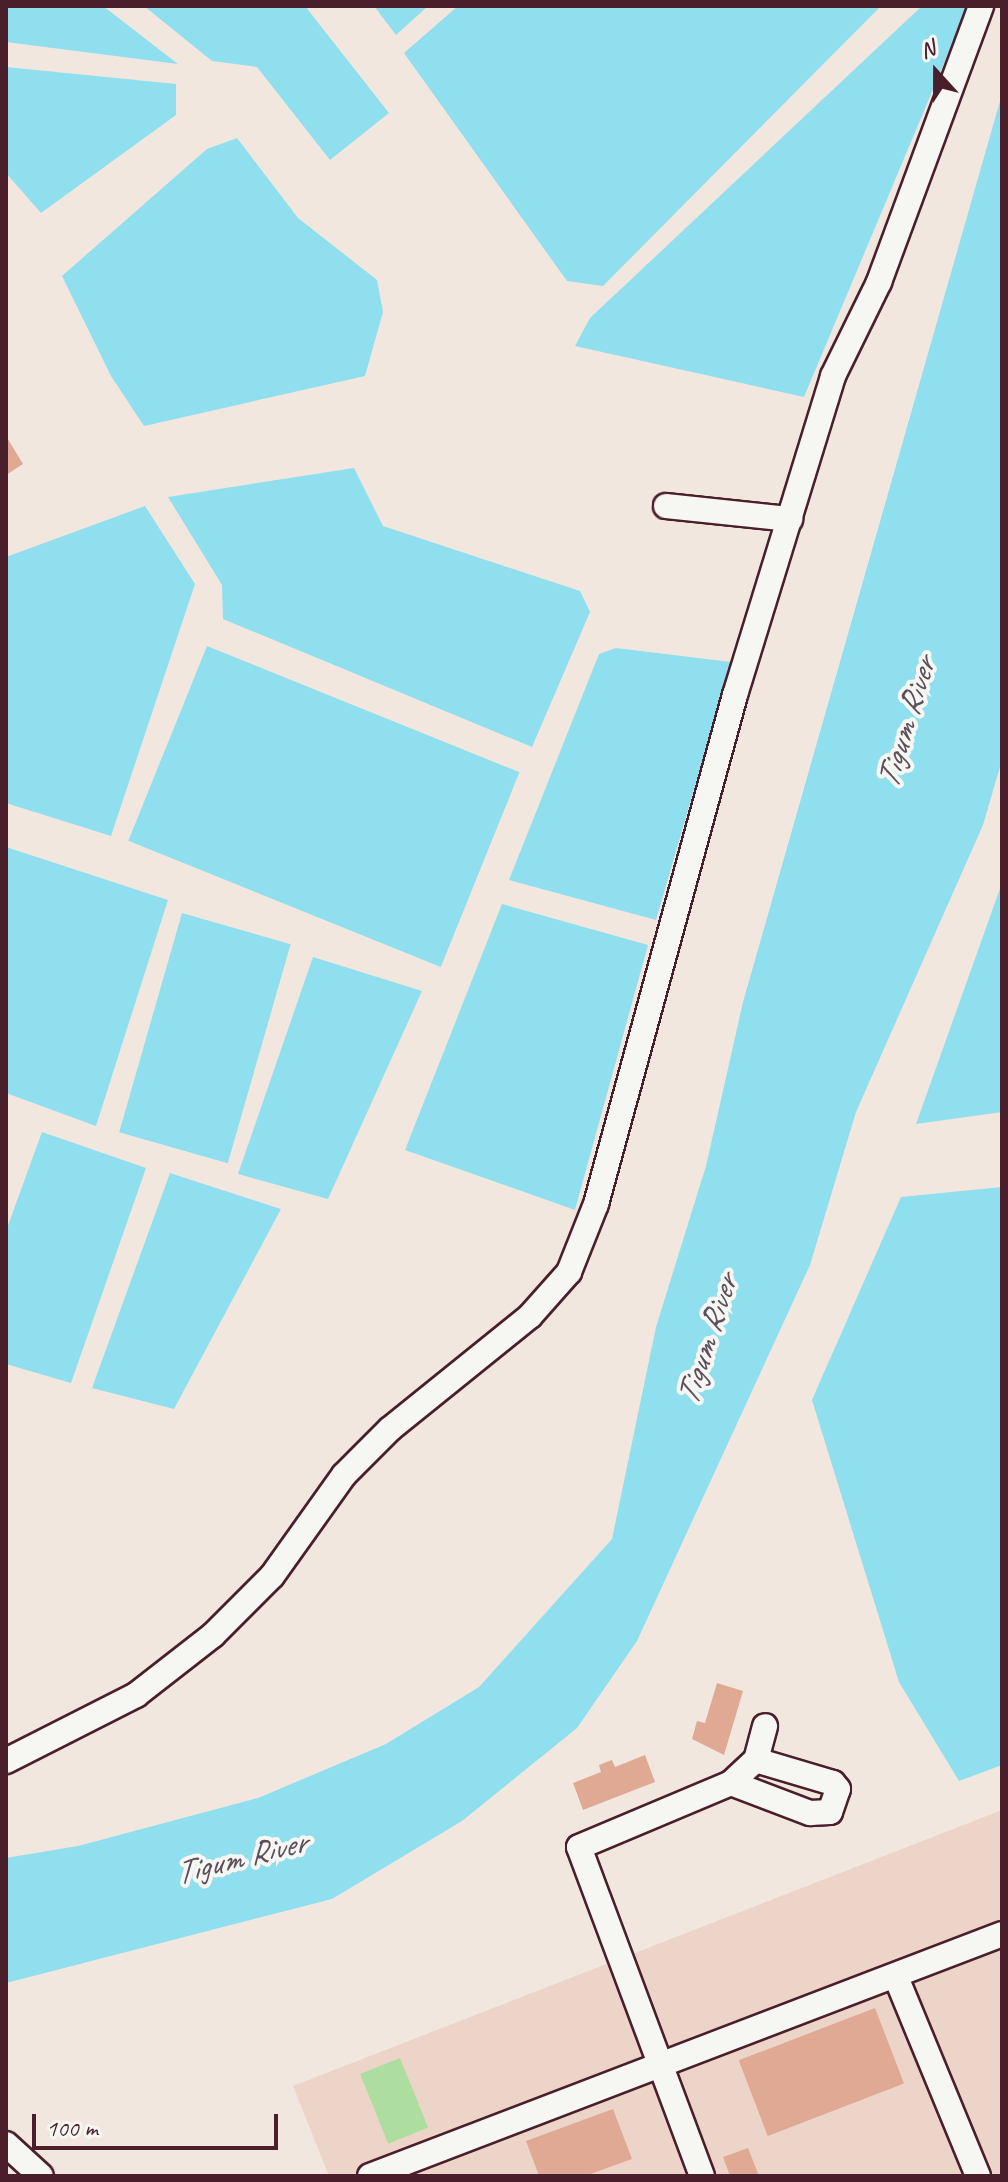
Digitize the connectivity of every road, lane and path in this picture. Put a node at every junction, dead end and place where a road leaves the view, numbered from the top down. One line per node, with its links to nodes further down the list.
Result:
1 (981, 6): 3 (street)
2 (666, 506): 3 (street)
3 (790, 519): 6 (street)
4 (765, 1726): 5 (street)
5 (756, 1760): 7 (street); 7 (street)
6 (6, 1761)
7 (731, 1783): 10 (street)
8 (1002, 1934): 9 (street)
9 (896, 1977): 10 (street); 15 (street)
10 (659, 2066): 13 (street); 14 (street)
11 (6, 2144): 12 (street)
12 (41, 2176)
13 (370, 2176)
14 (702, 2176)
15 (978, 2176)

